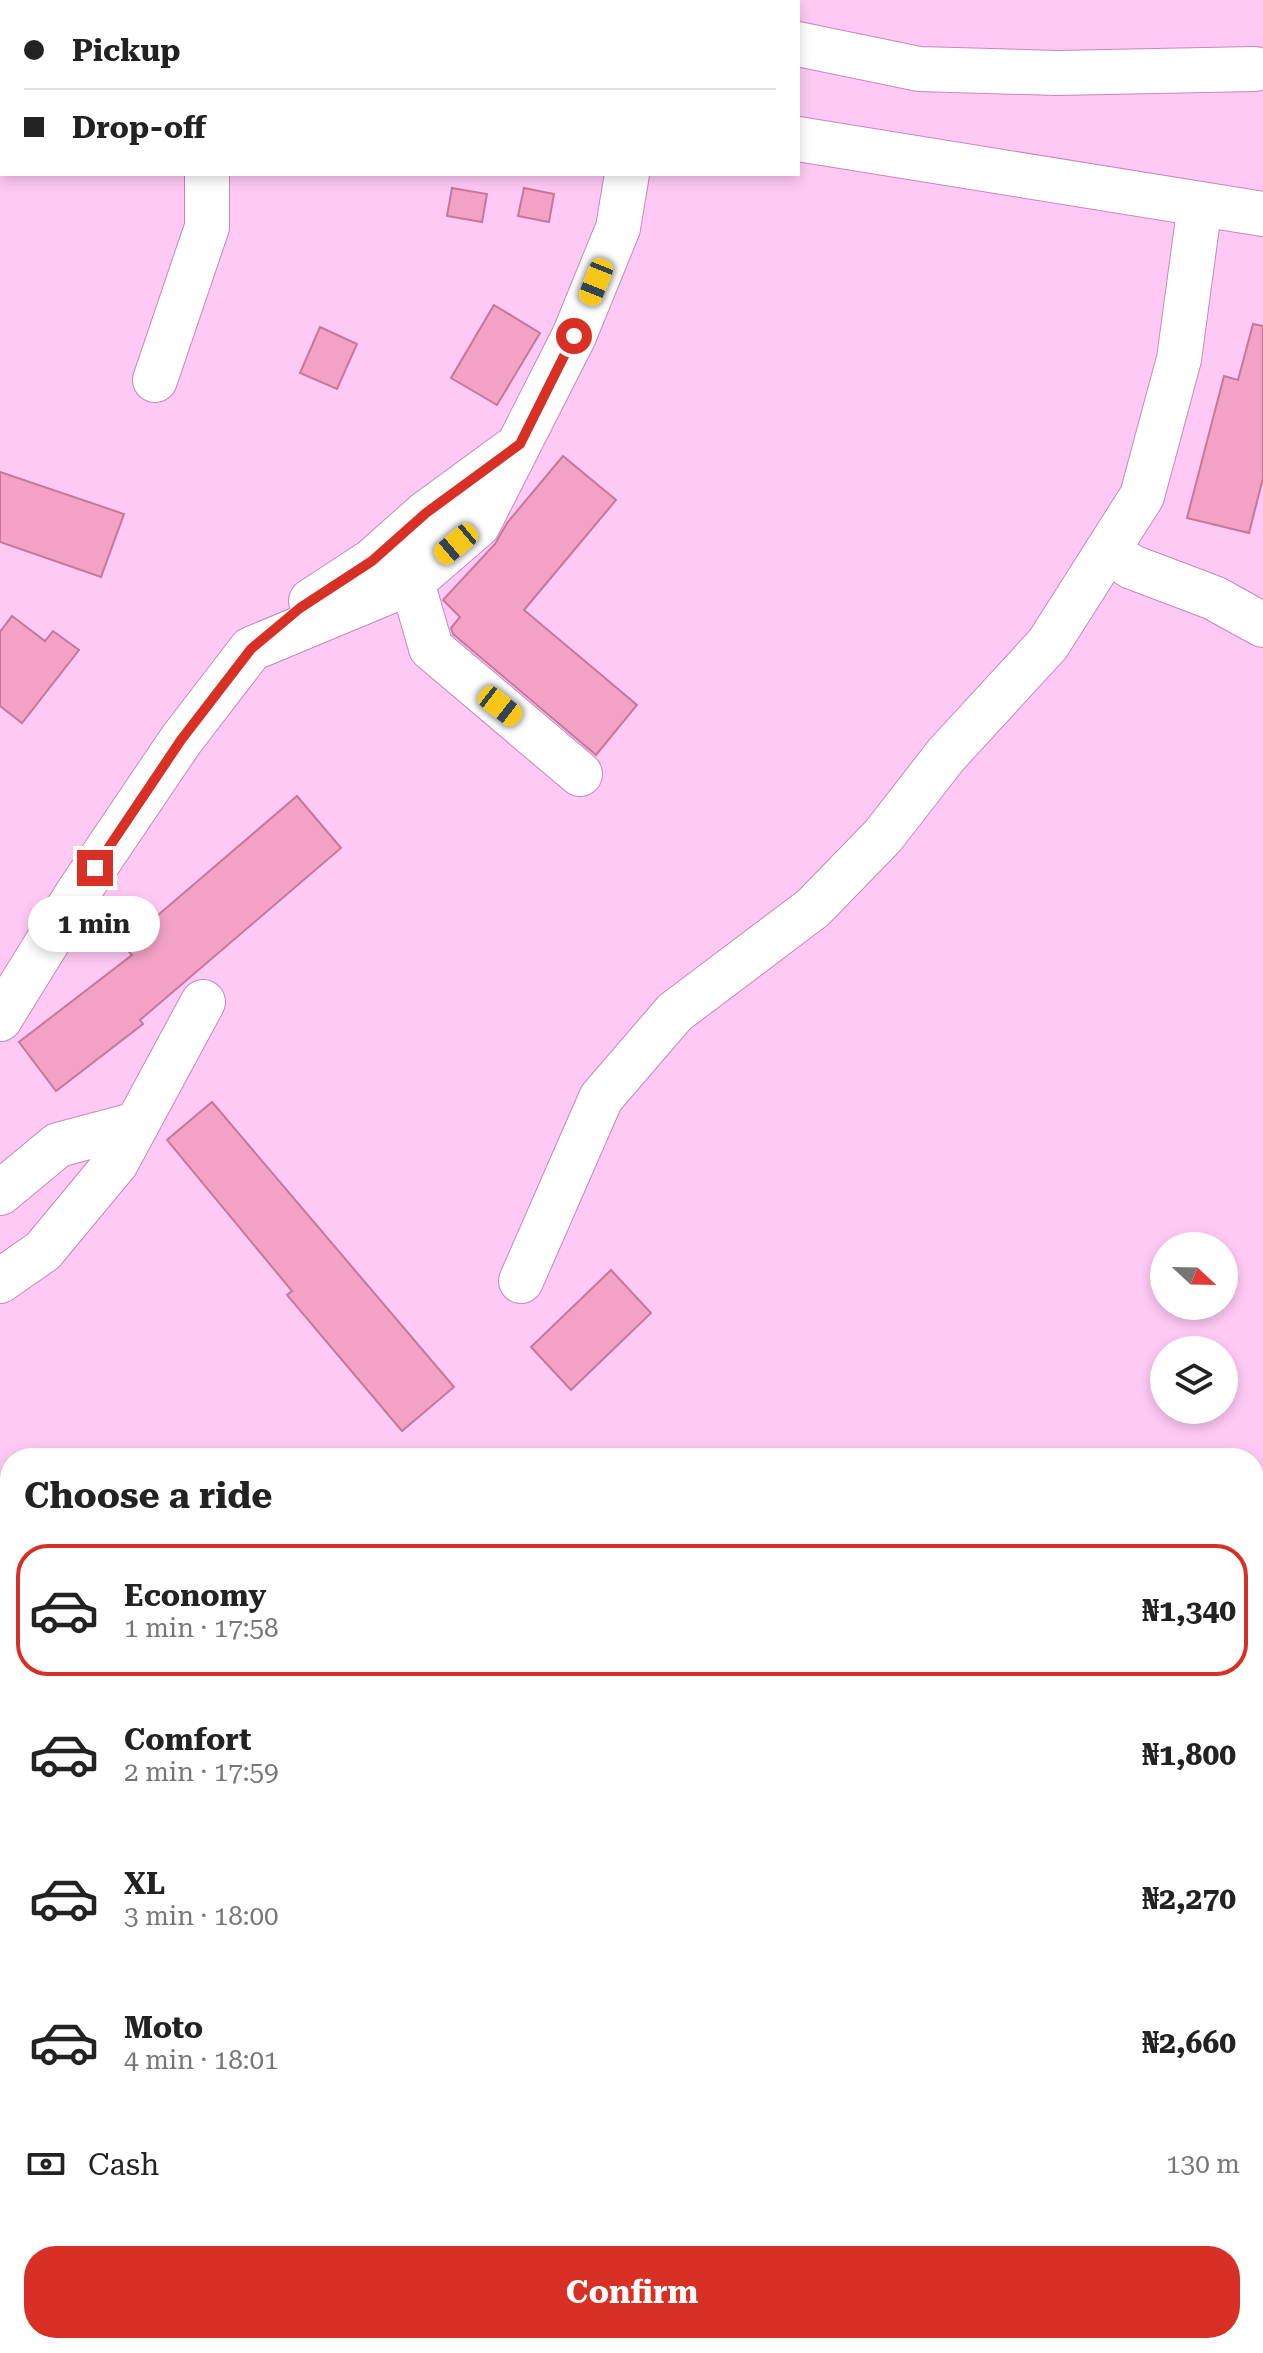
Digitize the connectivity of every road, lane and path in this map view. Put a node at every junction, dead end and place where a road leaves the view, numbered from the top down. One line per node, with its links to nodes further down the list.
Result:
1 (515, 0): 2 (street)
2 (569, 0)
3 (800, 44): 4 (street)
4 (1255, 69)
5 (800, 139): 8 (street)
6 (207, 176): 10 (street)
7 (627, 176): 11 (street)
8 (1200, 204): 9 (street); 12 (street)
9 (1263, 214)
10 (155, 380)
11 (520, 444): 13 (street); 15 (street)
12 (1107, 551): 14 (street); 22 (street)
13 (412, 582): 15 (street); 16 (street)
14 (1263, 625)
15 (251, 649): 18 (street)
16 (580, 774)
17 (203, 1002): 19 (street)
18 (0, 1019)
19 (137, 1124): 20 (street); 21 (street)
20 (0, 1193)
21 (0, 1281)
22 (521, 1281)

